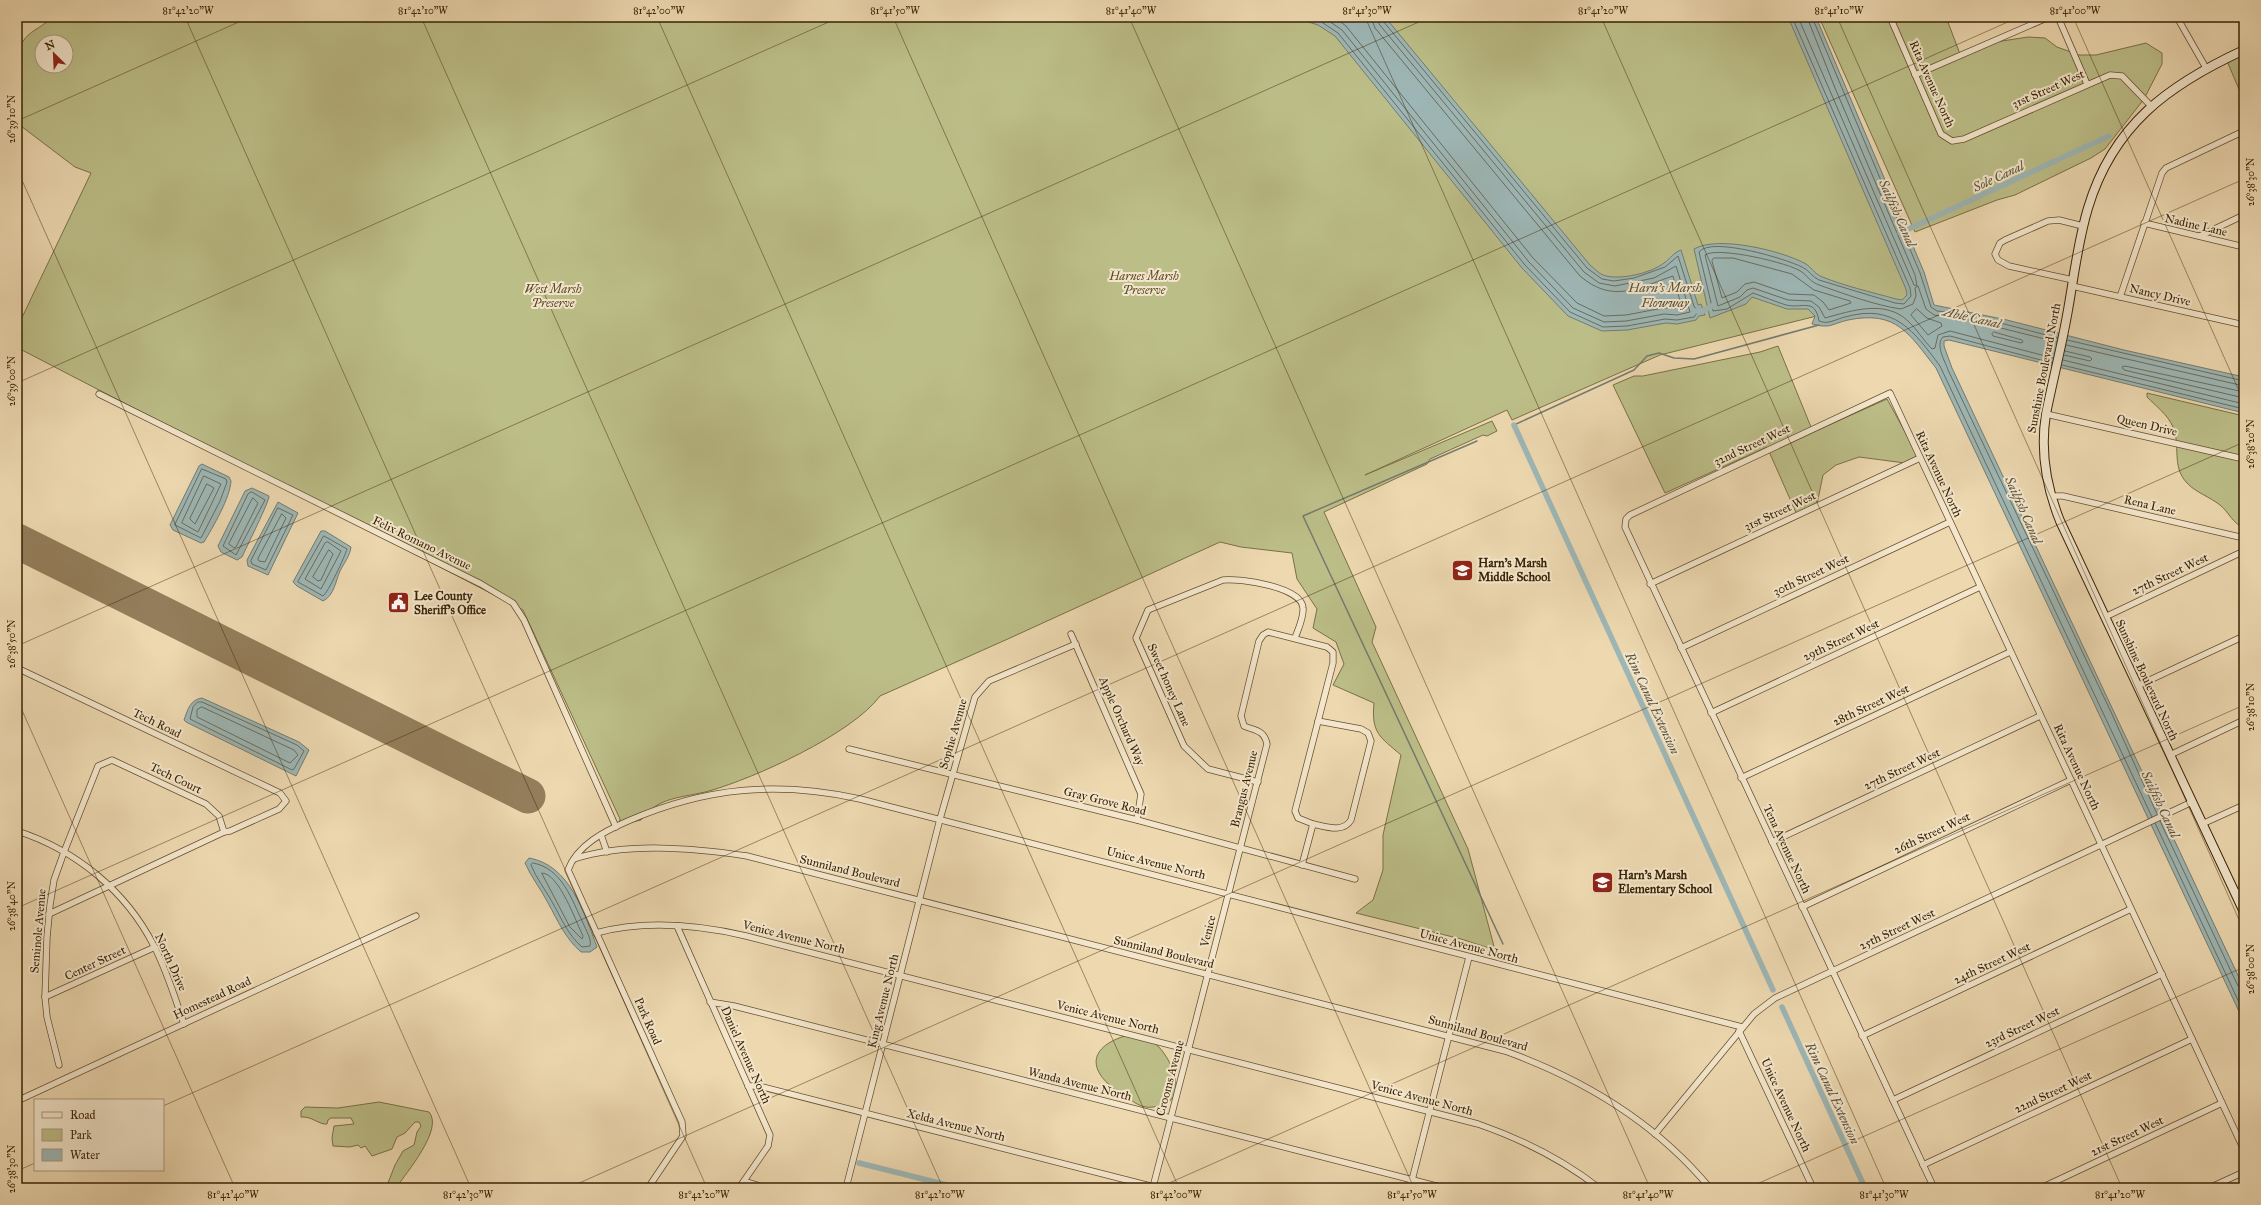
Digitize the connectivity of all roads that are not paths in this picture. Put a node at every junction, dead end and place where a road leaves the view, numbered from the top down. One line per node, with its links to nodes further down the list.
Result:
1 (1890, 17): 7 (street, Rita Avenue North)
2 (2049, 17): 7 (street)
3 (2058, 17): 8 (street)
4 (2178, 19): 6 (street)
5 (2244, 50): 6 (street, Sunshine Boulevard North)
6 (2206, 68): 9 (street, Sunshine Boulevard North)
7 (1915, 75): 11 (street, Rita Avenue North)
8 (2088, 84): 9 (street, 31st Street West); 11 (street, 31st Street West)
9 (2151, 106): 14 (street, Sunshine Boulevard North)
10 (2244, 131): 13 (street)
11 (1945, 138)
12 (2244, 215): 15 (street)
13 (2144, 223): 15 (street, Nadine Lane); 18 (street)
14 (2083, 226): 17 (street, Sunshine Boulevard North); 17 (street, Nancy Drive)
15 (2199, 236): 16 (street, Nadine Lane)
16 (2244, 247)
17 (2072, 283): 18 (street, Nancy Drive); 22 (street, Sunshine Boulevard North)
18 (2120, 297): 19 (street, Nancy Drive)
19 (2244, 325)
20 (1890, 393): 23 (street, Rita Avenue North); 26 (street, 32nd Street West)
21 (99, 394): 58 (street, Felix Romano Avenue)
22 (2046, 414): 24 (street, Queen Drive); 25 (street, Sunshine Boulevard North)
23 (1920, 458): 27 (street, Rita Avenue North); 30 (street, 31st Street West)
24 (2244, 459)
25 (2050, 496): 28 (street, Rena Lane); 32 (street, Sunshine Boulevard North)
26 (1626, 519): 30 (street, Tena Avenue North)
27 (1950, 522): 31 (street, Rita Avenue North); 37 (street, 30th Street West)
28 (2244, 538)
29 (2244, 551): 32 (street, 27th Street West)
30 (1650, 584): 37 (street, Tena Avenue North)
31 (1980, 587): 38 (street, Rita Avenue North); 41 (street, 29th Street West)
32 (2104, 617): 40 (street, Sunshine Boulevard North)
33 (1071, 634): 36 (street, Apple Orchard Way)
34 (2244, 636): 40 (street)
35 (1295, 638): 44 (street, Brangus Avenue); 51 (street, Brangus Avenue); 51 (street, Sweet honey Lane)
36 (1076, 644): 48 (street, Sophie Avenue); 55 (street, Apple Orchard Way)
37 (1681, 648): 41 (street, Tena Avenue North)
38 (2010, 652): 42 (street, Rita Avenue North); 49 (street, 28th Street West)
39 (17, 668): 60 (street, Tech Road)
40 (2137, 686): 46 (street, Sunshine Boulevard North)
41 (1711, 713): 49 (street, Tena Avenue North)
42 (2040, 716): 50 (street, Rita Avenue North); 62 (street, 27th Street West)
43 (2244, 720): 46 (street)
44 (1318, 721): 56 (street, Brangus Avenue); 56 (street, Brangus Avenue)
45 (849, 749): 48 (street, Gray Grove Road)
46 (2170, 755): 52 (street, Sunshine Boulevard North)
47 (104, 762): 60 (street, Tech Court); 65 (street, Seminole Avenue)
48 (952, 775): 54 (street, Sophie Avenue); 55 (street, Gray Grove Road)
49 (1742, 778): 62 (street, Tena Avenue North)
50 (2070, 780): 63 (street, Rita Avenue North); 75 (street, 26th Street West)
51 (1258, 782): 64 (street, Brangus Avenue)
52 (2192, 802): 57 (street, Sunshine Boulevard North); 63 (street, 25th Street West)
53 (2244, 805): 57 (street)
54 (940, 819): 58 (street, Unice Avenue North); 72 (street, Unice Avenue North); 74 (street, King Avenue North)
55 (1137, 820): 64 (street, Gray Grove Road)
56 (1313, 824): 68 (street)
57 (2202, 824): 73 (street, Sunshine Boulevard North)
58 (616, 826): 61 (street, Unice Avenue North)
59 (17, 831): 65 (street, North Drive)
60 (224, 832): 70 (street)
61 (601, 835): 66 (street); 67 (street, Unice Avenue North)
62 (1772, 842): 75 (street, Tena Avenue North)
63 (2101, 845): 76 (street, Rita Avenue North); 84 (street, 25th Street West)
64 (1242, 848): 68 (street, Gray Grove Road); 72 (street, Brangus Avenue)
65 (64, 852): 70 (street, North Drive); 78 (street, Seminole Avenue)
66 (607, 852): 67 (street, Sunniland Boulevard); 74 (street, Sunniland Boulevard)
67 (572, 859): 81 (street, Park Road)
68 (1302, 865): 69 (street, Gray Grove Road)
69 (1355, 879)
70 (108, 885): 78 (street); 82 (street, North Drive)
71 (2244, 890): 73 (street)
72 (1228, 893): 83 (street, Unice Avenue North); 85 (street, Venice)
73 (2235, 894): 77 (street, Sunshine Boulevard North)
74 (920, 900): 85 (street, Sunniland Boulevard); 87 (street, King Avenue North)
75 (1802, 907): 84 (street, Tena Avenue North)
76 (2131, 909): 86 (street, Rita Avenue North); 93 (street, 24th Street West)
77 (2244, 912)
78 (50, 914): 88 (street, Seminole Avenue)
79 (416, 916): 90 (street, Homestead Road)
80 (676, 926): 81 (street, Venice Avenue North); 87 (street, Venice Avenue North); 89 (street, Daniel Avenue North)
81 (596, 933): 112 (street, Park Road)
82 (155, 947): 88 (street, Center Street); 90 (street, North Drive)
83 (1469, 957): 91 (street, Unice Avenue North); 92 (street)
84 (1832, 971): 91 (street, 25th Street West); 93 (street, Tena Avenue North)
85 (1208, 974): 92 (street, Sunniland Boulevard); 96 (street, Crooms Avenue)
86 (2162, 974): 94 (street, Rita Avenue North); 99 (street, 23rd Street West)
87 (900, 976): 95 (street, King Avenue North); 96 (street, Venice Avenue North)
88 (45, 997): 97 (street, Seminole Avenue)
89 (710, 1002): 95 (street, Wanda Avenue North); 98 (street, Daniel Avenue North)
90 (184, 1024): 100 (street, Homestead Road)
91 (1741, 1029): 105 (street, 25th Street West); 120 (street, Unice Avenue North)
92 (1448, 1035): 102 (street); 105 (street, Sunniland Boulevard)
93 (1862, 1036): 99 (street, Tena Avenue North)
94 (2192, 1039): 101 (street, Rita Avenue North); 107 (street, 22nd Street West)
95 (883, 1045): 103 (street, King Avenue North); 104 (street, Wanda Avenue North)
96 (1189, 1049): 102 (street, Venice Avenue North); 104 (street, Crooms Avenue)
97 (59, 1065)
98 (748, 1086): 103 (street, Xelda Avenue North); 110 (street, Daniel Avenue North)
99 (1893, 1100): 107 (street, Tena Avenue North)
100 (17, 1101)
101 (2222, 1103): 106 (street, Rita Avenue North); 122 (street, 21st Street West)
102 (1430, 1111): 109 (street); 118 (street, Venice Avenue North)
103 (866, 1113): 111 (street, Xelda Avenue North); 115 (street, King Avenue North)
104 (1170, 1118): 109 (street, Wanda Avenue North); 111 (street, Crooms Avenue)
105 (1655, 1134): 119 (street, Sunniland Boulevard)
106 (2244, 1150)
107 (1923, 1165): 121 (street, Tena Avenue North)
108 (2244, 1172): 123 (street)
109 (1412, 1180): 116 (street); 117 (street, Wanda Avenue North)
110 (744, 1181): 113 (street, Daniel Avenue North); 114 (street)
111 (1156, 1187)
112 (648, 1188)
113 (739, 1188)
114 (766, 1188)
115 (846, 1188)
116 (1410, 1188)
117 (1444, 1188)
118 (1599, 1188)
119 (1710, 1188)
120 (1813, 1188)
121 (1934, 1188)
122 (2041, 1188)
123 (2209, 1188)

